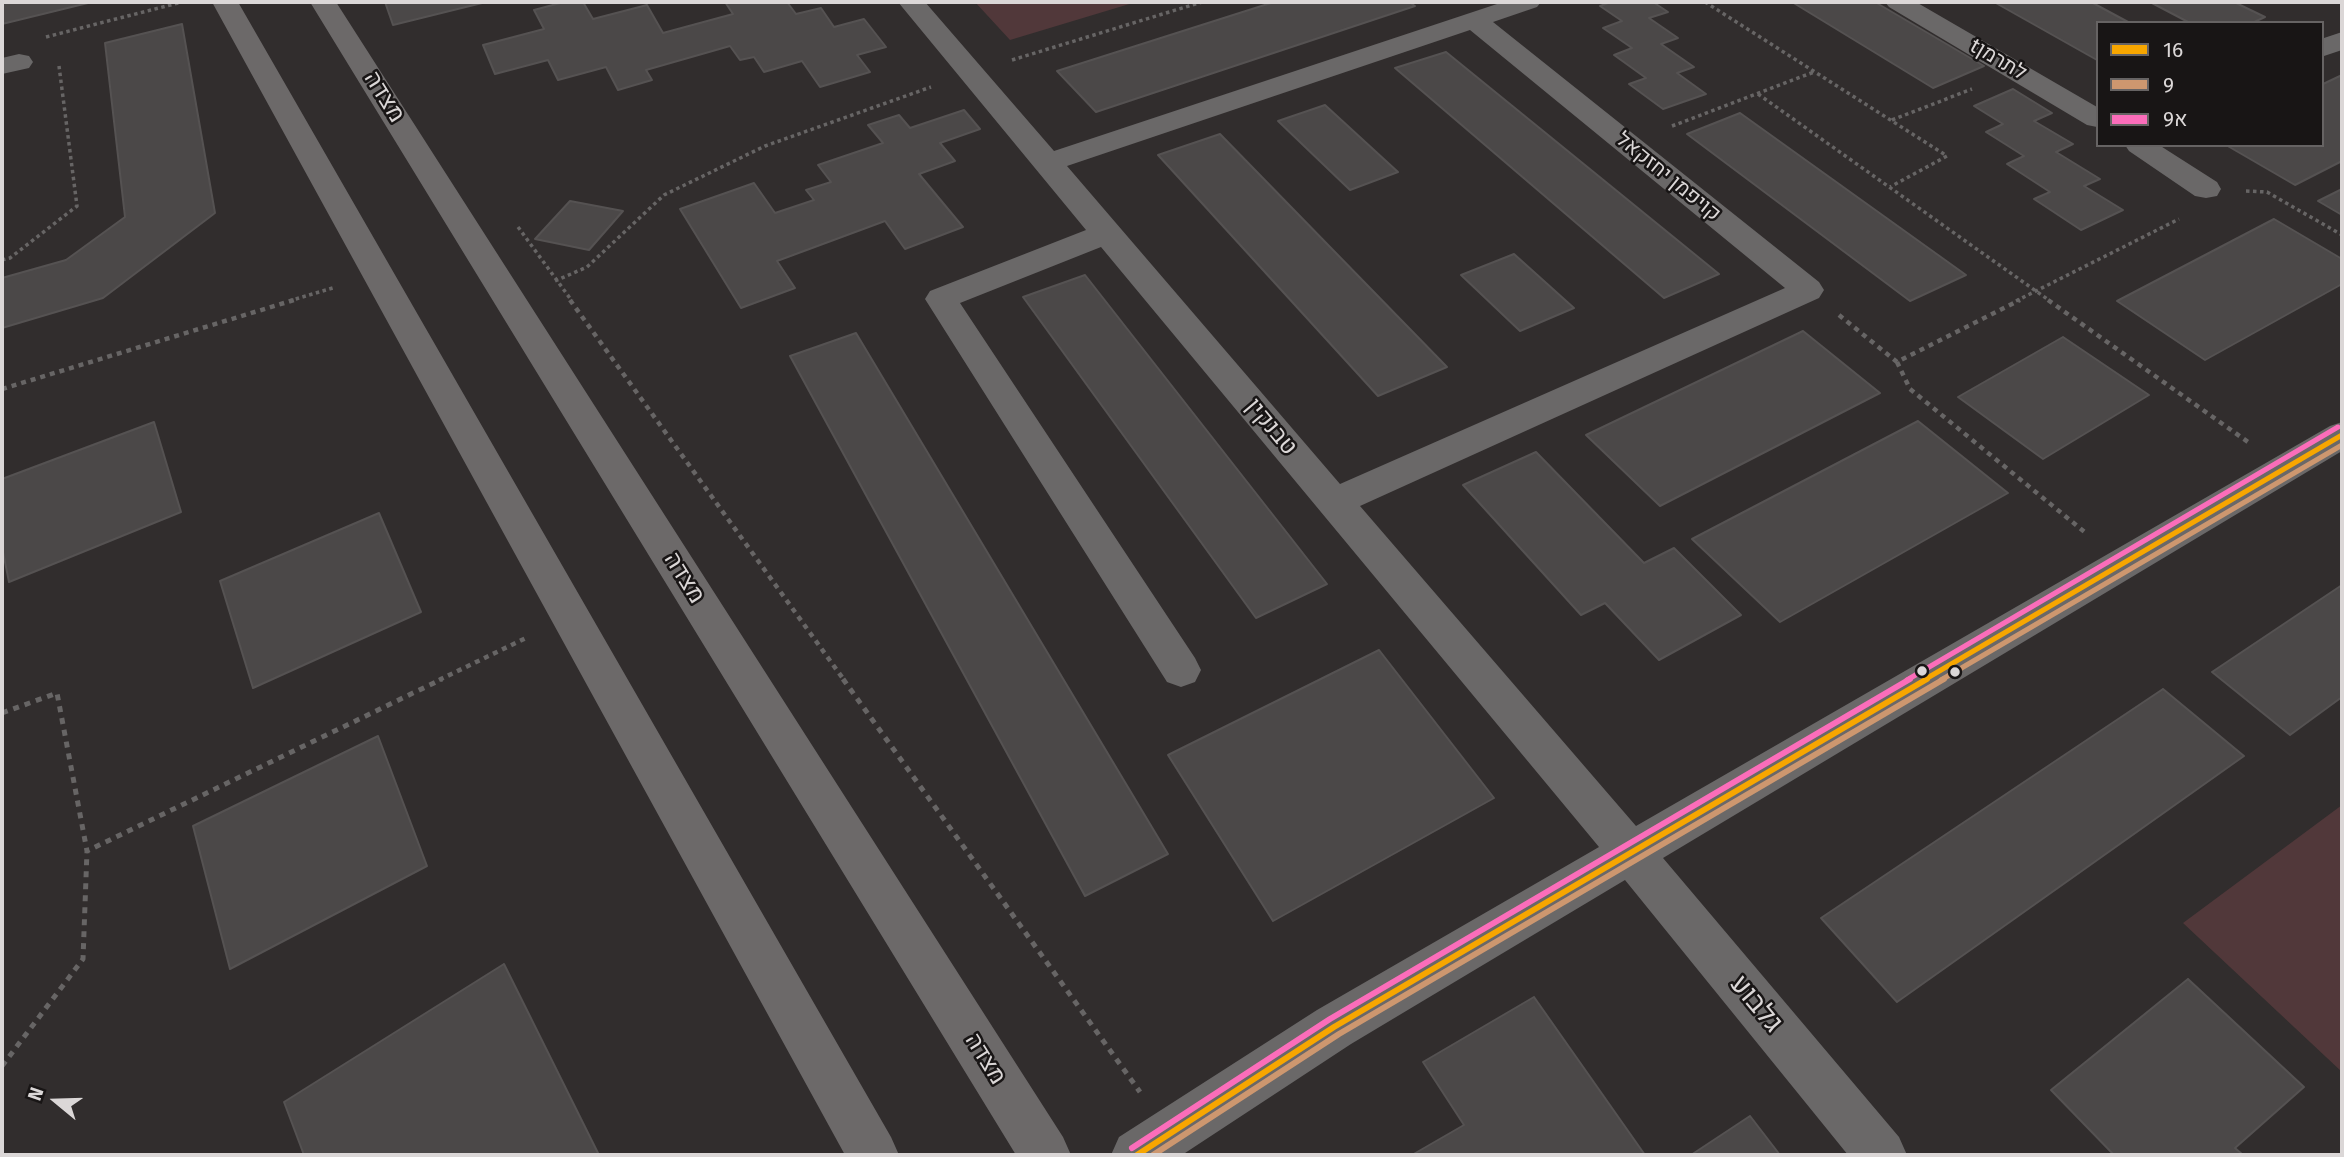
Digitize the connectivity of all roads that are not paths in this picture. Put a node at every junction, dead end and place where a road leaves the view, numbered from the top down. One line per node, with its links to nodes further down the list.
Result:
1 (225, 2): 19 (main road)
2 (323, 2): 20 (main road, מצדה)
3 (911, 2): 11 (street, טבנקין)
4 (1528, 2): 6 (street)
5 (1898, 2): 9 (street, tלתרמן)
6 (1474, 20): 11 (street); 15 (street, קויפמן יחזקאל)
7 (2342, 40): 8 (street)
8 (2323, 48)
9 (2096, 118)
10 (2142, 147): 12 (street)
11 (1047, 163): 13 (street, טבנקין)
12 (2206, 189)
13 (1107, 233): 15 (street, טבנקין); 16 (street)
14 (2342, 435): 17 (street)
15 (1334, 502): 17 (street, טבנקין)
16 (1181, 670)
17 (1631, 853): 18 (street); 21 (street, גלבוע)
18 (1154, 1145)
19 (873, 1155)
20 (1045, 1155)
21 (1881, 1155)

